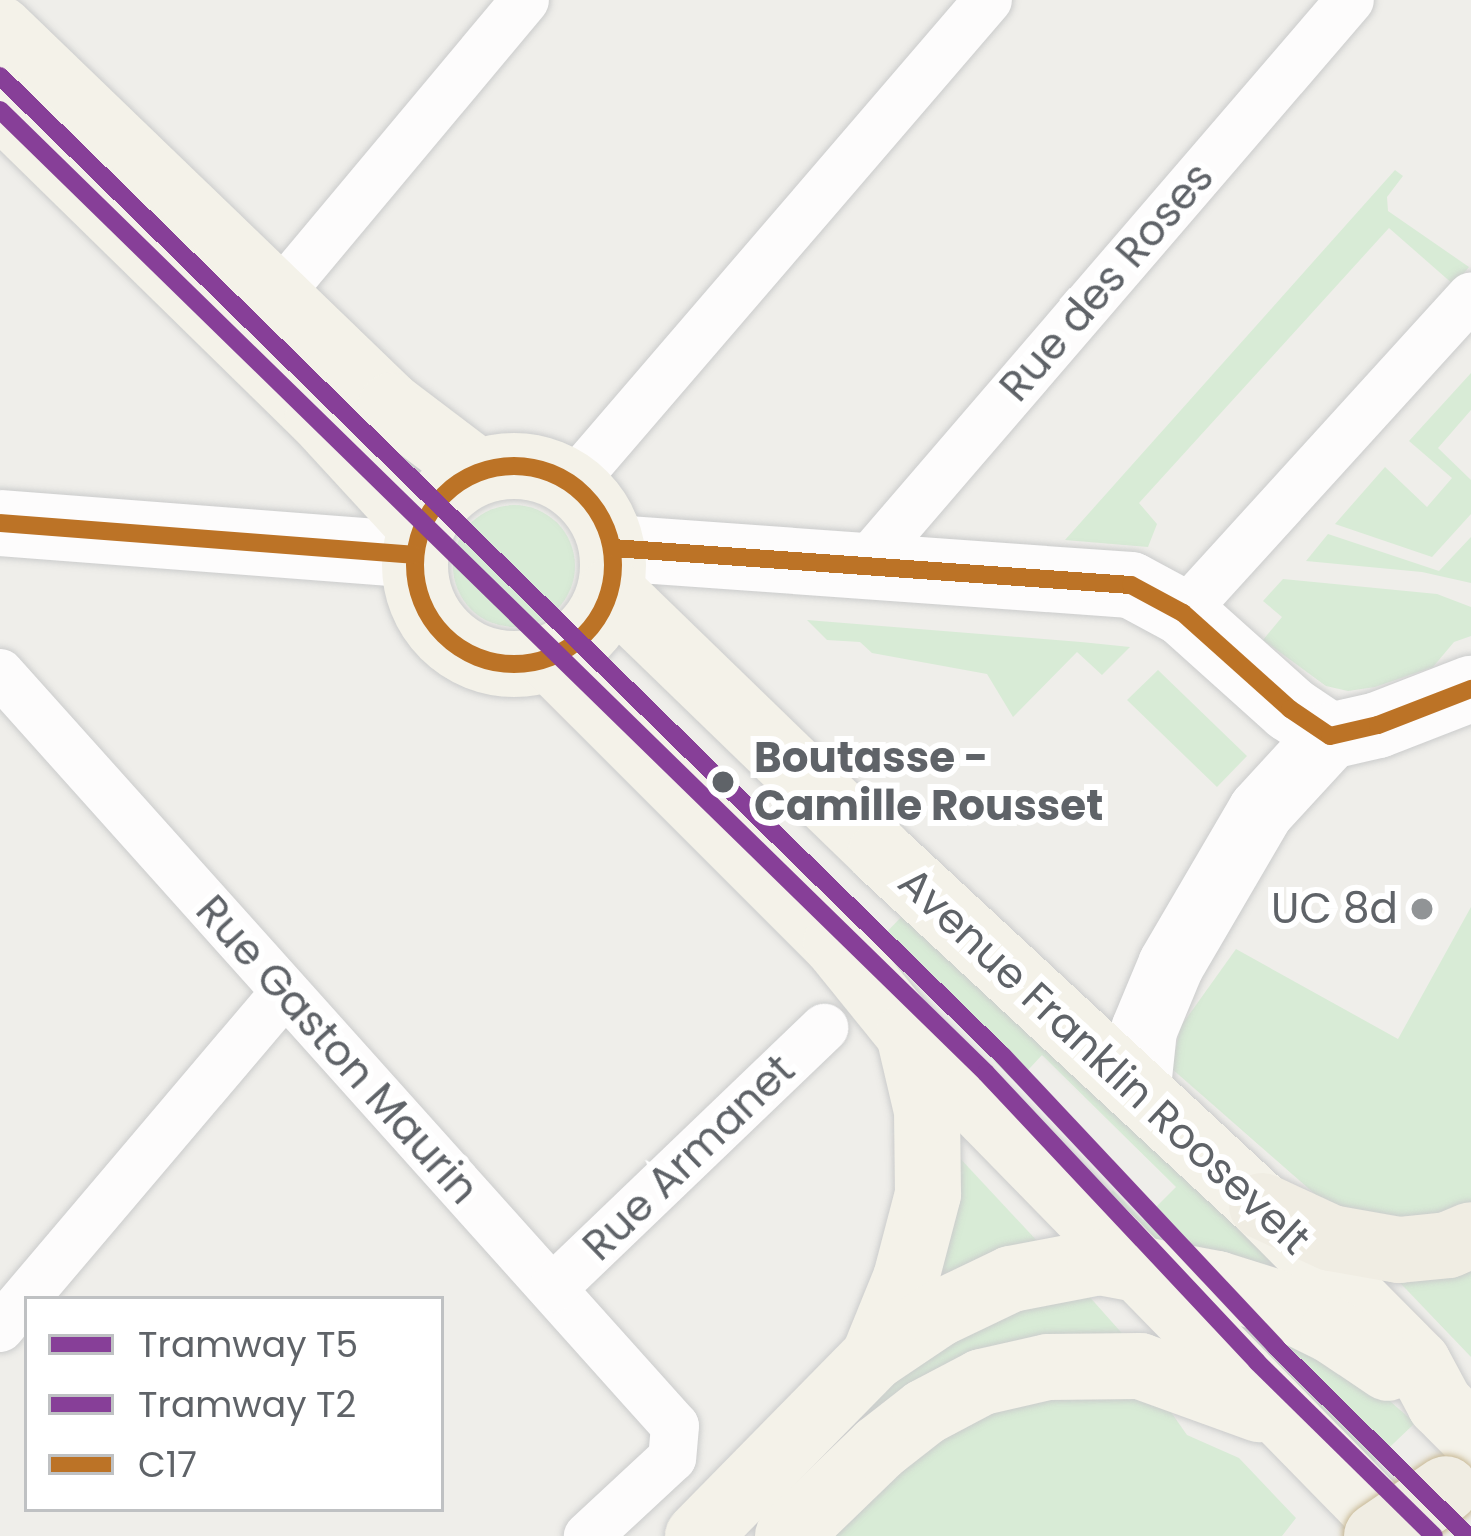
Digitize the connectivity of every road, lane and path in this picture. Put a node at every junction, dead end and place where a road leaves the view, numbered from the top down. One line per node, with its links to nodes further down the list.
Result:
1 (525, 0): 7 (street)
2 (988, 0): 9 (street)
3 (1351, 0): 13 (street, Rue des Roses)
4 (0, 29): 7 (main road)
5 (0, 104): 11 (main road)
6 (1471, 297): 15 (street)
7 (275, 298): 8 (main road)
8 (478, 472): 9 (main road); 11 (main road)
9 (572, 484): 14 (main road, Avenue Franklin Roosevelt)
10 (0, 524): 11 (street)
11 (418, 541): 17 (main road)
12 (703, 556): 13 (street); 14 (street); 16 (street)
13 (864, 565): 15 (street)
14 (612, 570): 16 (main road, Avenue Franklin Roosevelt); 17 (main road)
15 (1183, 613): 20 (street)
16 (671, 649): 24 (main road, Avenue Franklin Roosevelt)
17 (550, 658): 23 (main road)
18 (0, 674): 21 (street, Rue Gaston Maurin)
19 (1471, 689): 20 (street)
20 (1330, 736): 24 (street)
21 (284, 993): 28 (street, Rue Gaston Maurin); 29 (street)
22 (824, 1028): 28 (street, Rue Armanet)
23 (909, 1034): 27 (main road); 32 (main road)
24 (1138, 1087): 25 (main road, Avenue Franklin Roosevelt)
25 (1262, 1206): 26 (highway); 34 (main road, Avenue Franklin Roosevelt)
26 (1471, 1235)
27 (1131, 1265): 32 (main road); 33 (main road); 34 (main road)
28 (553, 1288): 35 (street, Rue Gaston Maurin)
29 (27, 1296)
30 (24, 1300): 31 (street)
31 (0, 1328)
32 (874, 1357): 36 (main road)
33 (1282, 1418): 37 (main road); 39 (main road)
34 (1457, 1448): 38 (highway, bridge); 39 (highway, bridge)
35 (588, 1536)
36 (698, 1536)
37 (788, 1536)
38 (1377, 1536)
39 (1399, 1536)

